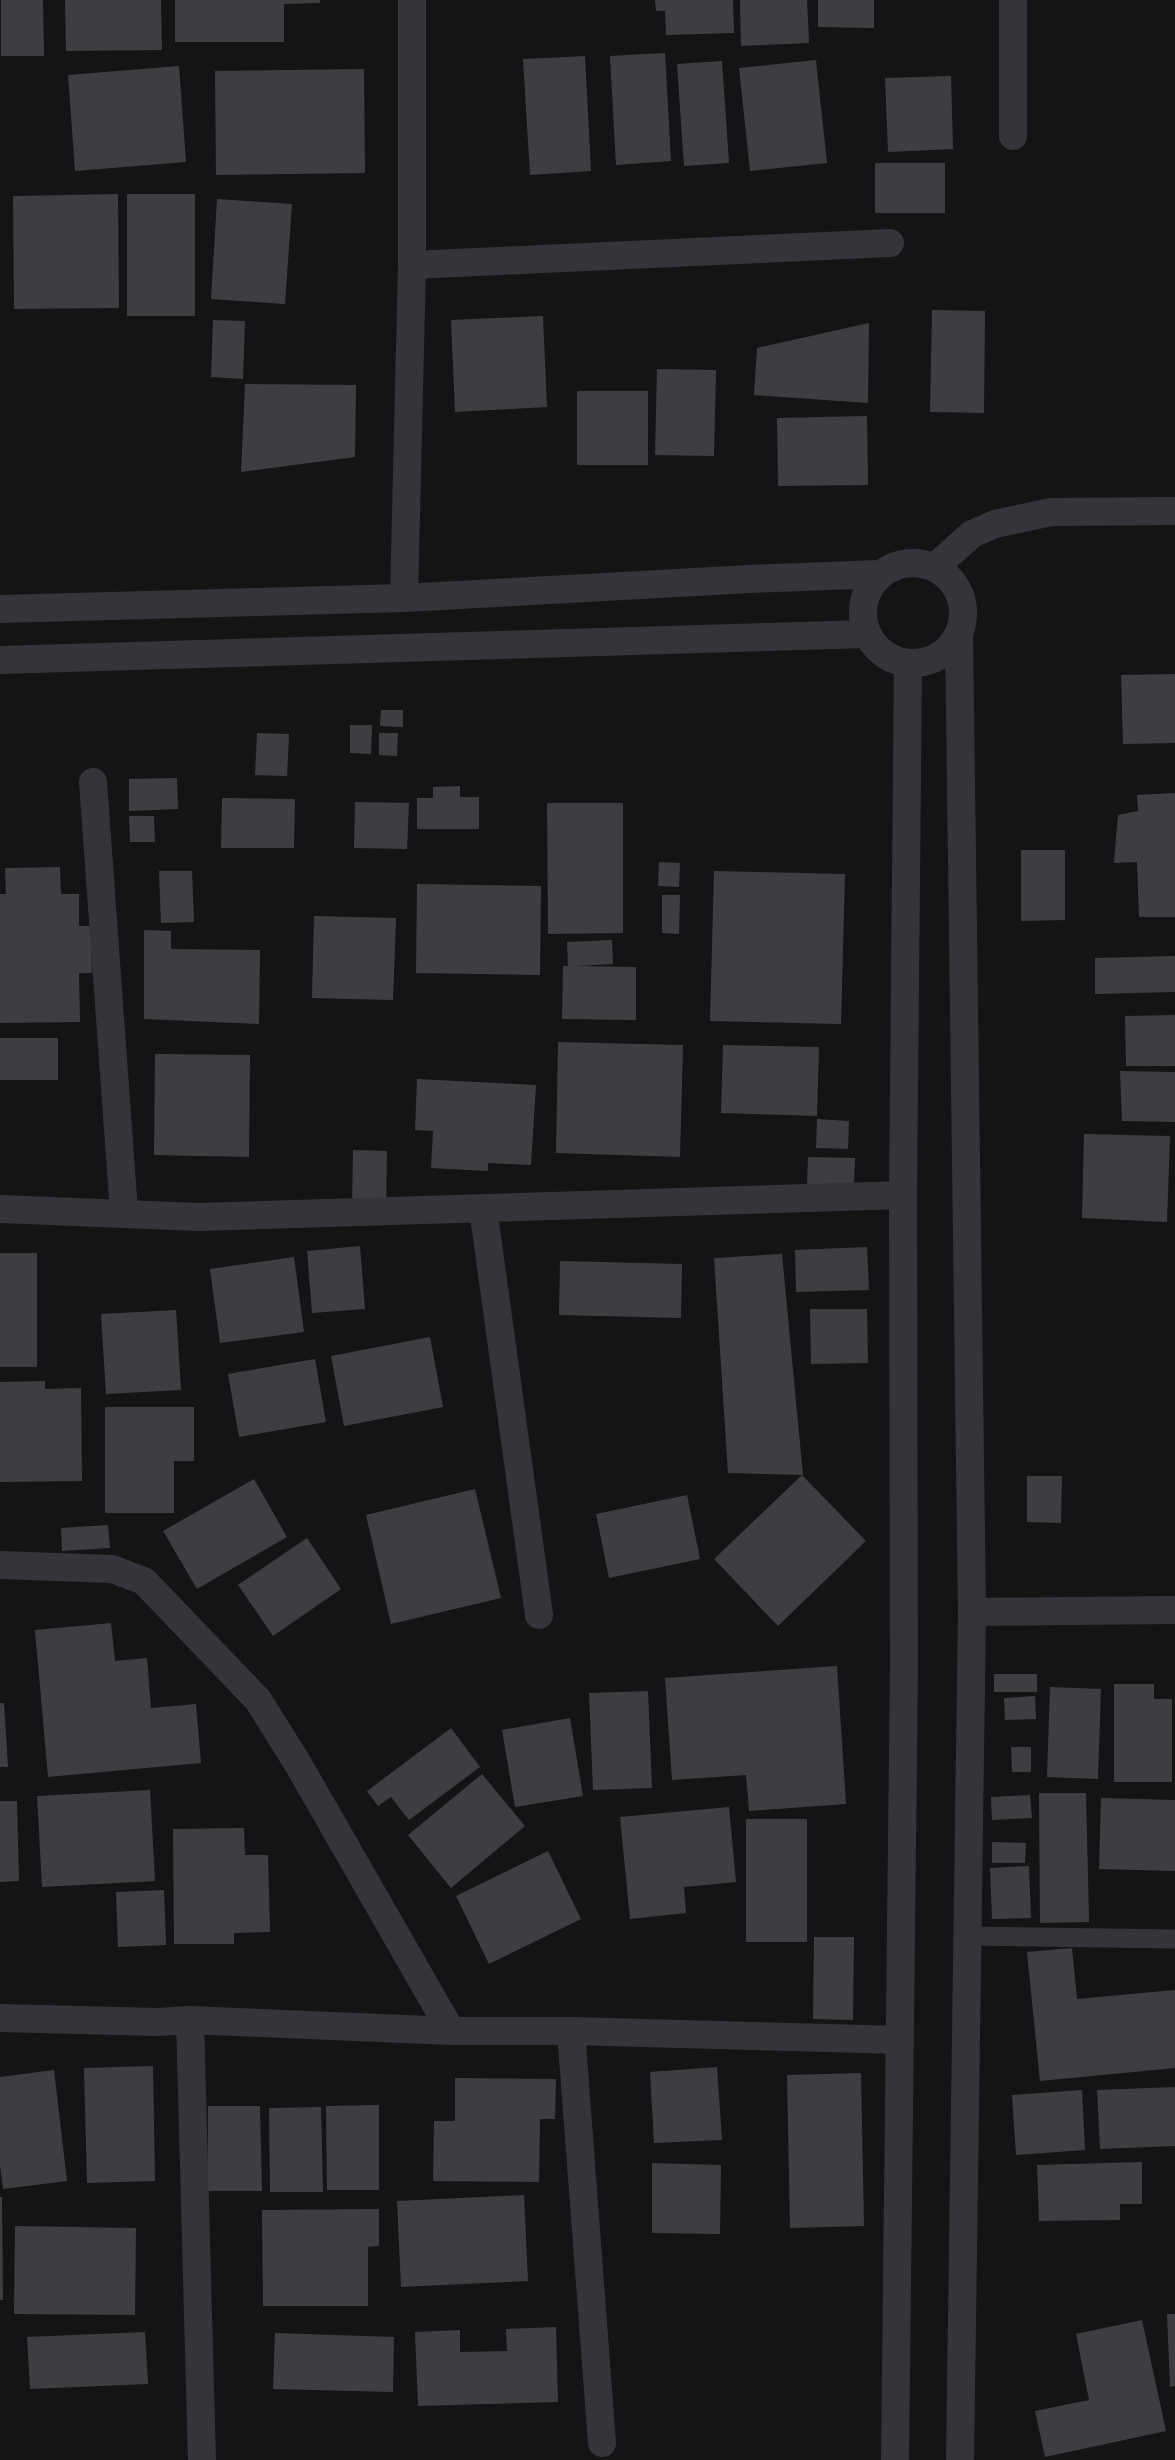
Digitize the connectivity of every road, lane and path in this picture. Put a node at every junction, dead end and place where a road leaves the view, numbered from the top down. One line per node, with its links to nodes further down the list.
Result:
1 (412, 0): 5 (street)
2 (1013, 0): 3 (street)
3 (1013, 136)
4 (890, 243): 5 (street)
5 (412, 265): 9 (street)
6 (1175, 511): 7 (street)
7 (935, 567): 8 (street); 11 (street)
8 (880, 574): 9 (street); 12 (street)
9 (404, 598): 10 (street)
10 (0, 609)
11 (960, 633): 14 (street); 22 (street)
12 (867, 634): 13 (street); 14 (street)
13 (0, 660)
14 (908, 663): 16 (street)
15 (93, 782): 19 (street)
16 (903, 1195): 17 (street); 30 (street)
17 (483, 1208): 19 (street); 23 (street)
18 (0, 1209): 19 (street)
19 (124, 1212)
20 (0, 1565): 28 (street)
21 (1175, 1610): 22 (street)
22 (972, 1612): 24 (street)
23 (540, 1615)
24 (968, 1936): 25 (lane); 34 (street)
25 (1175, 1939)
26 (0, 2018): 27 (street)
27 (190, 2020): 28 (street); 32 (street)
28 (450, 2032): 29 (street)
29 (571, 2032): 30 (street); 31 (street)
30 (900, 2040): 33 (street)
31 (602, 2443)
32 (202, 2460)
33 (895, 2460)
34 (960, 2460)

